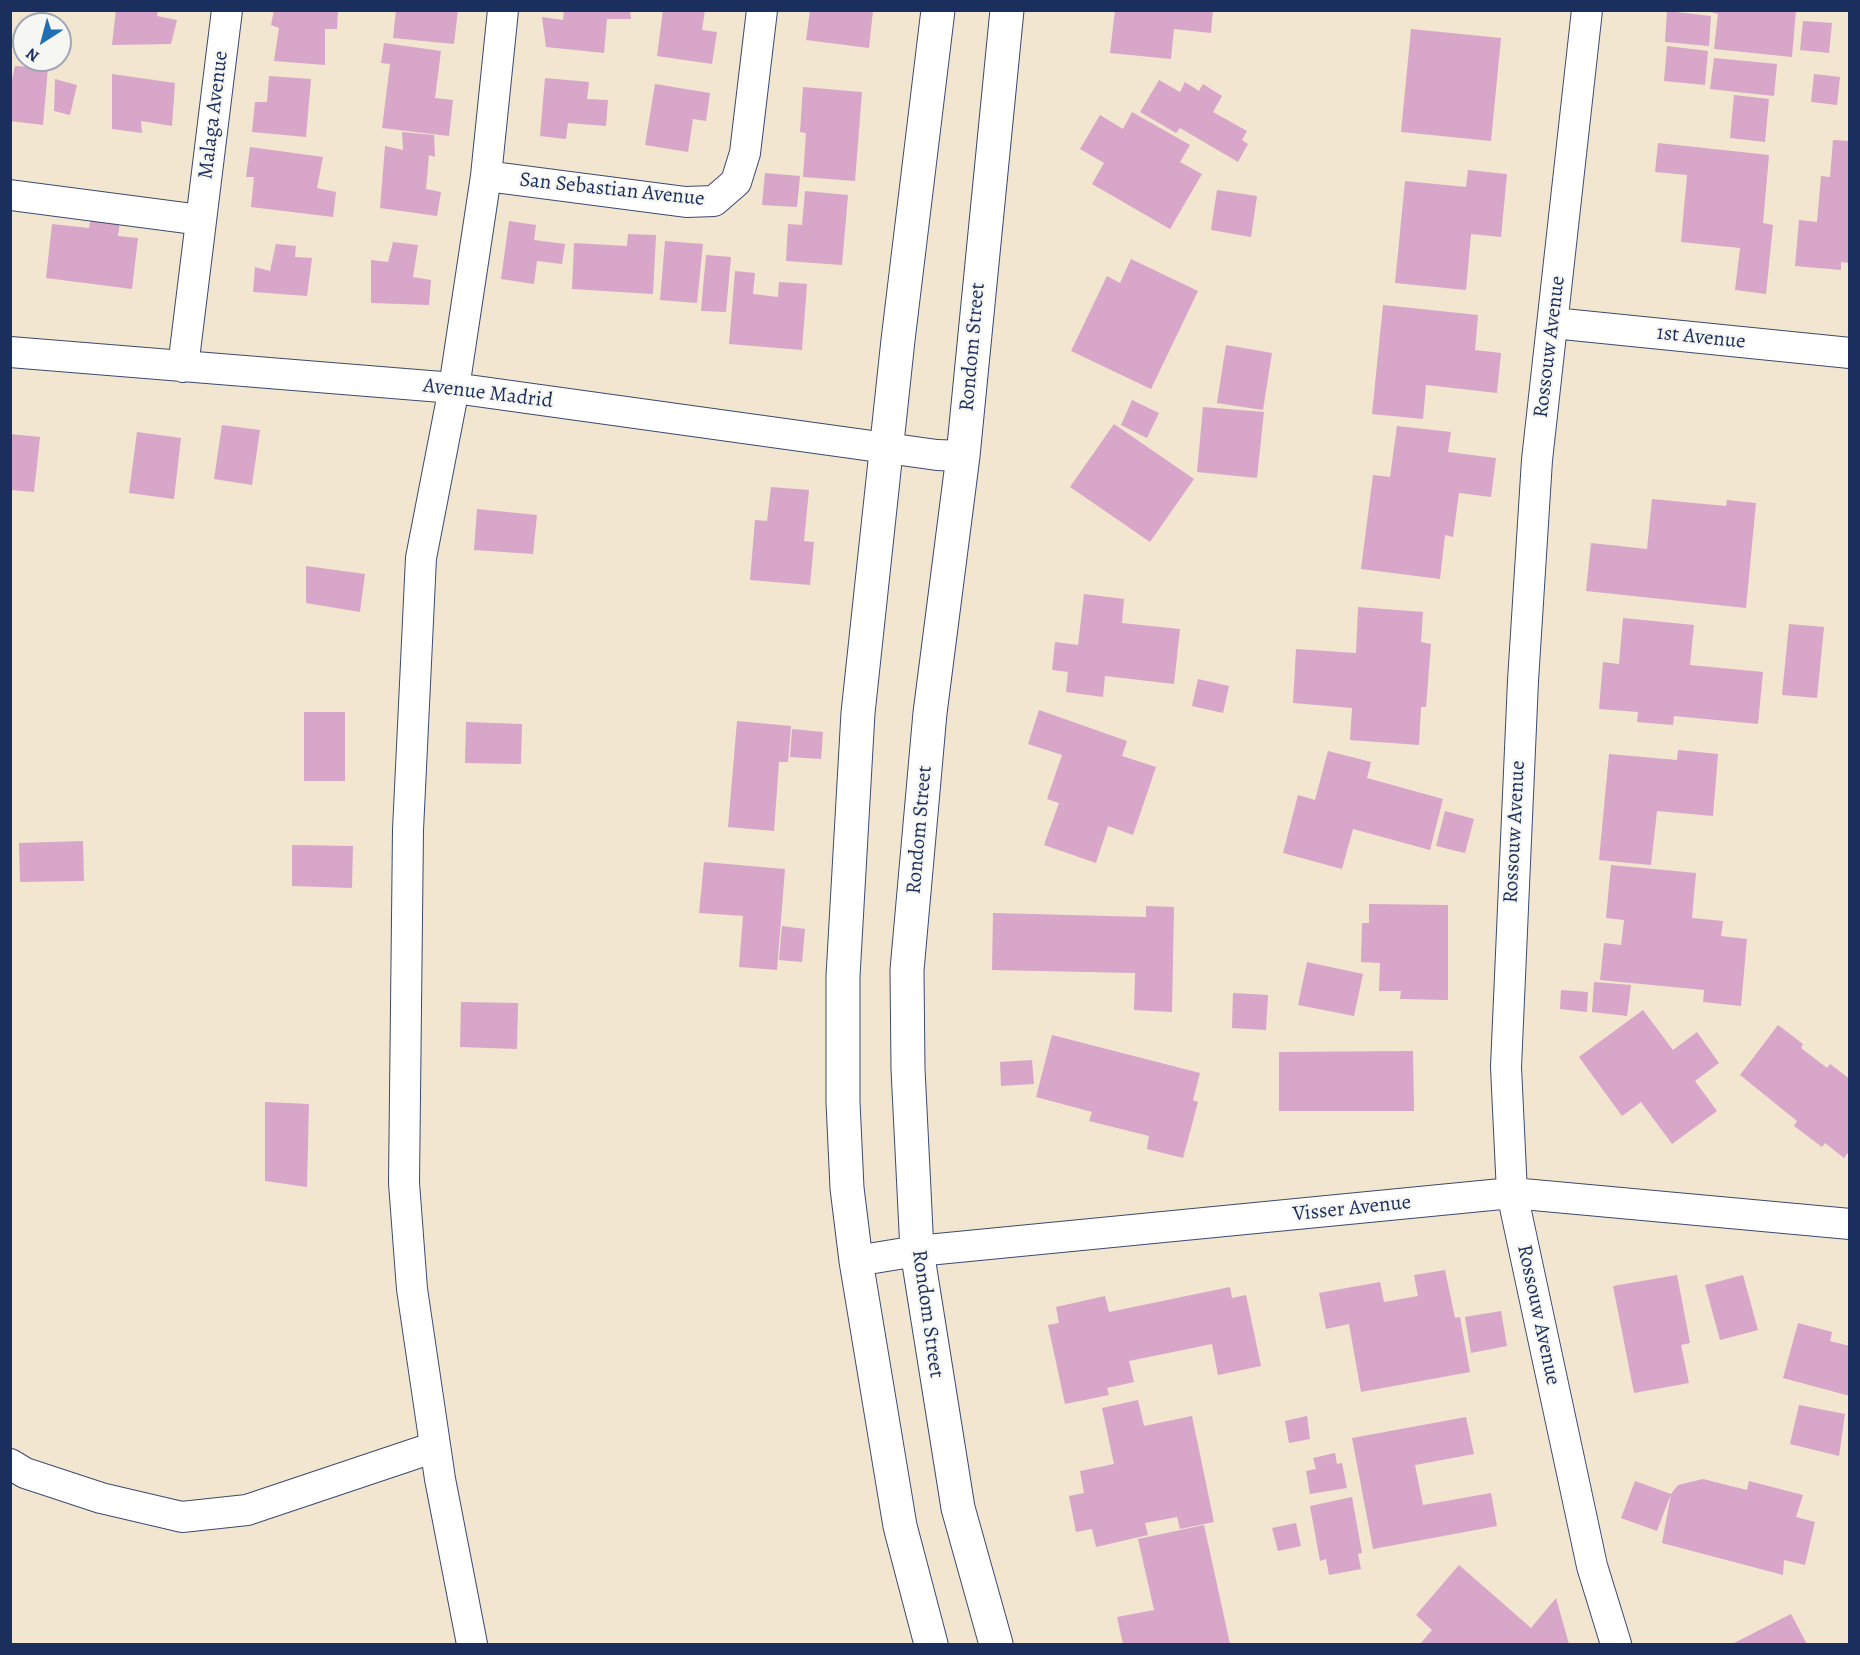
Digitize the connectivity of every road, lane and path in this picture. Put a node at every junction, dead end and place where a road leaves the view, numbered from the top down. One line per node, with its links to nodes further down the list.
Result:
1 (227, 10): 9 (street, Malaga Avenue)
2 (503, 10): 7 (street)
3 (762, 10): 7 (street, San Sebastian Avenue)
4 (938, 10): 15 (street)
5 (1007, 10): 16 (street, Rondom Street)
6 (1587, 10): 10 (street, Rossouw Avenue)
7 (486, 176): 14 (street)
8 (10, 195): 9 (street)
9 (201, 220): 13 (street, Malaga Avenue)
10 (1553, 323): 12 (street, 1st Avenue); 17 (street, Rossouw Avenue)
11 (10, 352): 13 (street, Avenue Madrid)
12 (1850, 353)
13 (183, 367): 14 (street, Avenue Madrid)
14 (454, 388): 15 (street, Avenue Madrid); 21 (street)
15 (887, 448): 16 (street, Avenue Madrid); 20 (street)
16 (963, 456): 19 (street, Rondom Street)
17 (1512, 1193): 18 (street, Visser Avenue); 19 (street, Visser Avenue); 26 (street, Rossouw Avenue)
18 (1850, 1224)
19 (918, 1251): 20 (street, Visser Avenue); 25 (street, Rondom Street)
20 (856, 1261): 24 (street)
21 (435, 1447): 22 (street); 23 (street)
22 (10, 1464)
23 (472, 1644)
24 (931, 1644)
25 (996, 1644)
26 (1616, 1644)

